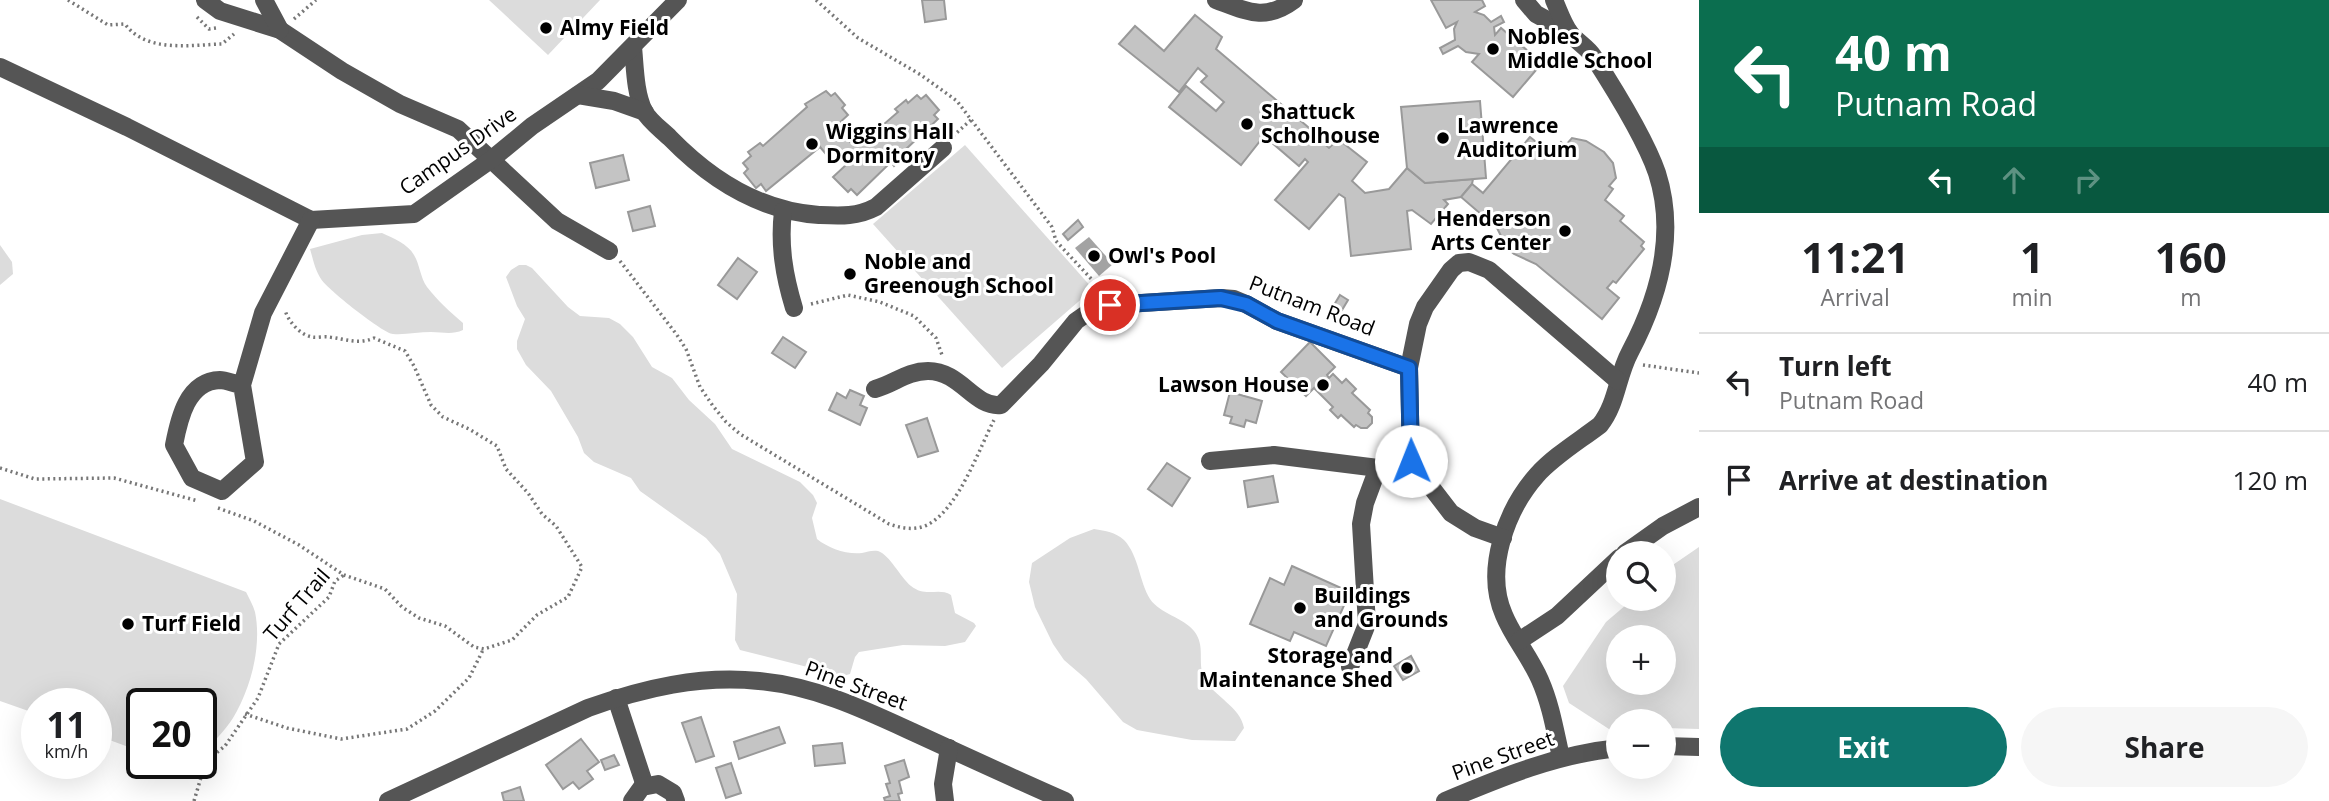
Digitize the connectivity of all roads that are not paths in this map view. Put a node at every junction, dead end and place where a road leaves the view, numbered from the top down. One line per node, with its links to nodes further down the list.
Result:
1 (264, 0): 8 (street)
2 (678, 0): 10 (street, Campus Drive)
3 (1216, 0): 4 (street)
4 (1294, 0)
5 (1524, 0): 9 (street)
6 (1554, 0): 9 (street)
7 (198, 6): 8 (street)
8 (280, 30): 15 (street)
9 (1569, 32): 21 (street)
10 (633, 47): 12 (street, Campus Drive); 13 (street)
11 (0, 67): 17 (street)
12 (578, 95): 13 (street); 15 (street, Campus Drive)
13 (645, 112): 16 (street)
14 (943, 148): 16 (street)
15 (492, 159): 17 (street, Campus Drive); 18 (street)
16 (783, 211): 19 (street)
17 (311, 220): 22 (street)
18 (609, 251)
19 (794, 308)
20 (1409, 368): 21 (street); 23 (street, Putnam Road); 25 (street)
21 (1618, 381): 28 (street)
22 (242, 385): 22 (street)
23 (875, 389)
24 (1210, 461): 26 (street)
25 (1411, 461): 26 (street); 28 (street)
26 (1378, 468): 32 (street)
27 (1699, 507): 29 (street)
28 (1503, 538): 31 (street)
29 (1642, 541)
30 (1606, 570): 31 (street)
31 (1519, 641): 38 (street)
32 (1350, 667)
33 (616, 698): 36 (street, Pine Street); 39 (street); 40 (street, Pine Street)
34 (1676, 746): 35 (street)
35 (1699, 747)
36 (949, 748): 43 (street); 44 (street, Pine Street)
37 (1606, 750): 38 (street, Pine Street)
38 (1561, 757): 45 (street, Pine Street)
39 (645, 786): 41 (street); 42 (street)
40 (388, 801)
41 (632, 801)
42 (676, 801)
43 (945, 801)
44 (1065, 801)
45 (1445, 801)

